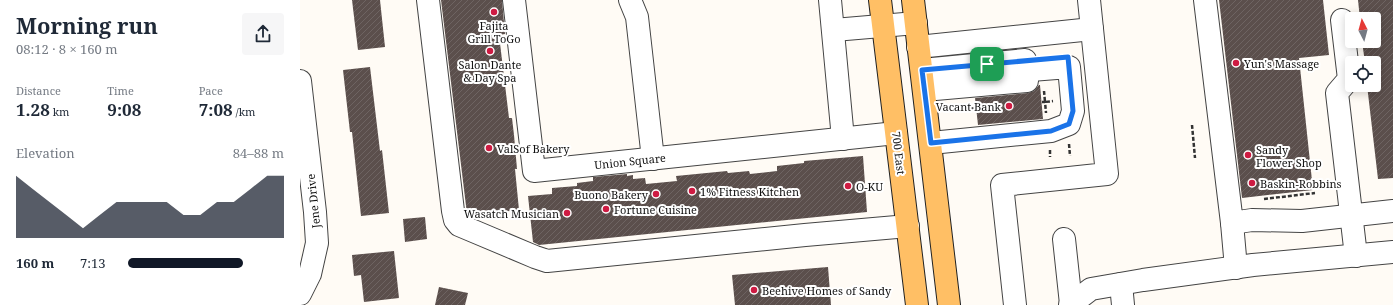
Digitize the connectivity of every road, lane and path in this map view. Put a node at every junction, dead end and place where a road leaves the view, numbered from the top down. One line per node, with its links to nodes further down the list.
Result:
1 (428, 0): 34 (street)
2 (514, 0): 28 (street, Union Square)
3 (630, 0): 28 (street)
4 (830, 0): 13 (street)
5 (880, 0): 11 (main road, 700 East)
6 (913, 0): 10 (main road)
7 (1089, 0): 12 (street)
8 (1205, 0): 33 (street)
9 (1342, 20): 32 (street)
10 (916, 23): 11 (street); 14 (main road)
11 (883, 26): 13 (street); 22 (main road, 700 East)
12 (1092, 29): 14 (street); 15 (street)
13 (834, 30): 23 (street)
14 (918, 47): 17 (main road)
15 (1095, 64): 16 (street); 44 (street)
16 (1069, 72): 17 (street); 17 (street); 25 (street)
17 (923, 80): 25 (main road)
18 (300, 81): 40 (street, Jene Drive)
19 (976, 108): 20 (path)
20 (952, 111)
21 (1192, 125): 27 (path)
22 (896, 133): 23 (street, Union Square); 34 (main road, 700 East)
23 (843, 139): 28 (street, Union Square)
24 (1068, 141): 26 (path)
25 (931, 143): 43 (main road)
26 (1070, 156)
27 (1195, 158)
28 (653, 159)
29 (1315, 193): 30 (path)
30 (1262, 199)
31 (1393, 211): 32 (street)
32 (1351, 216): 33 (street); 37 (street)
33 (1232, 223): 38 (street)
34 (908, 226): 42 (main road, 700 East)
35 (1064, 239): 41 (street)
36 (1393, 252): 37 (street)
37 (1356, 256): 38 (street)
38 (1236, 268): 39 (street)
39 (1121, 284): 41 (street); 45 (street)
40 (300, 294)
41 (1070, 304)
42 (917, 305)
43 (949, 305)
44 (1015, 305)
45 (1123, 305)

